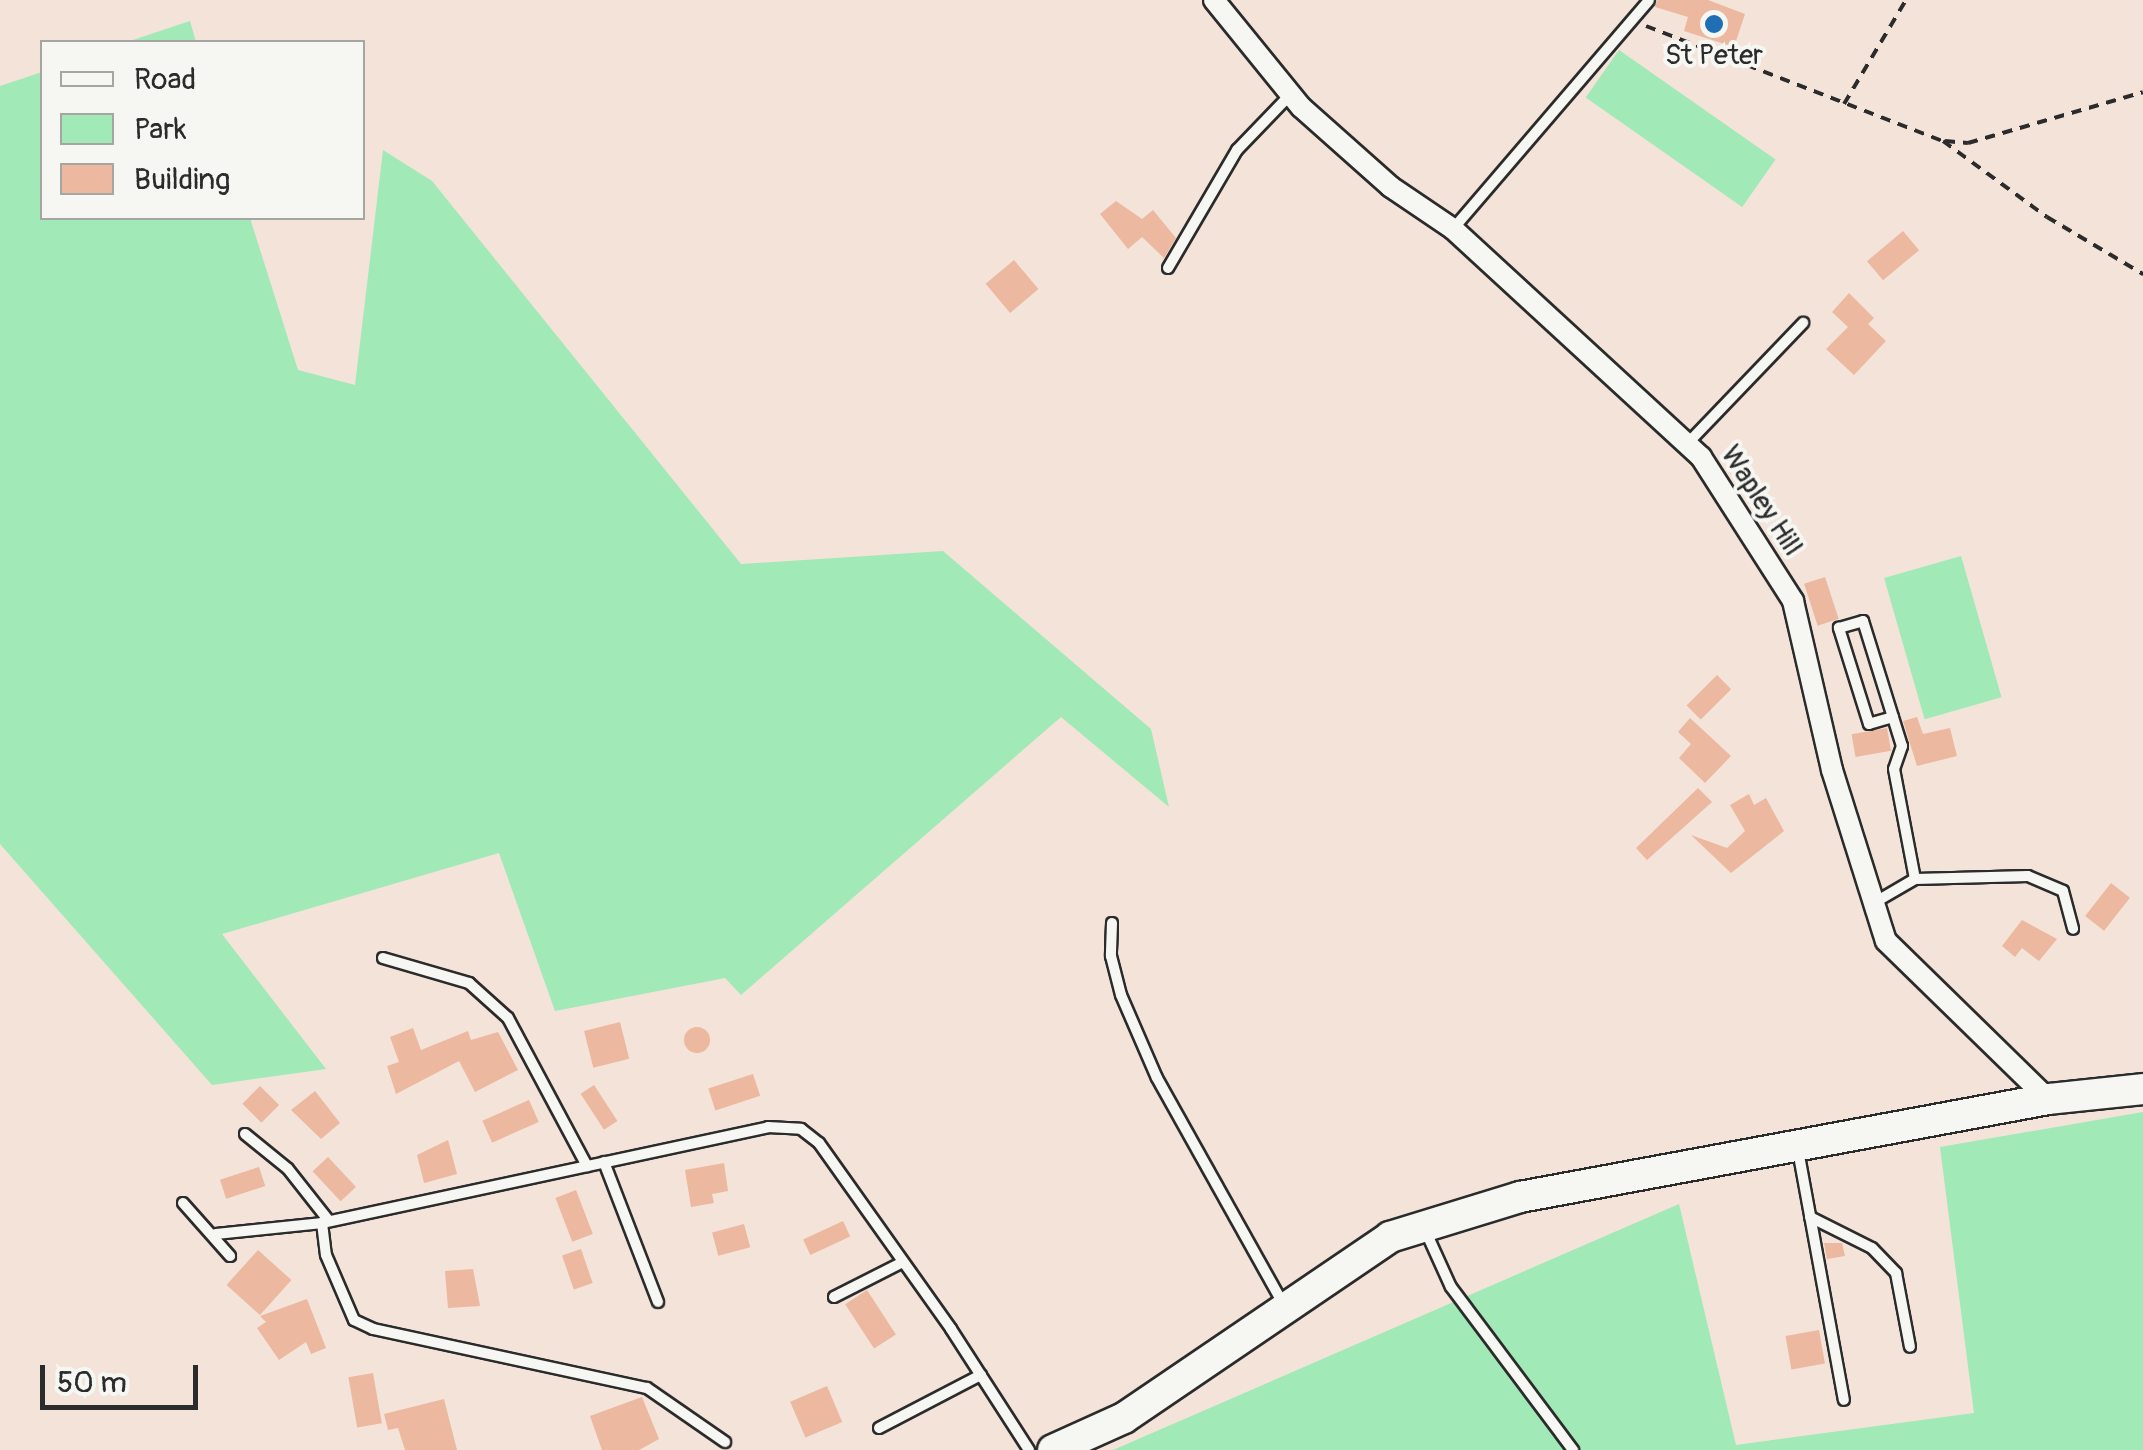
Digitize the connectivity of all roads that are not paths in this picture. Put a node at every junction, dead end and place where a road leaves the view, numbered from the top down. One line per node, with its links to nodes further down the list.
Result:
1 (1214, 0): 3 (street, Wapley Hill)
2 (1649, 0): 4 (lane)
3 (1290, 94): 4 (street, Wapley Hill); 5 (lane)
4 (1454, 229): 7 (street, Wapley Hill)
5 (1168, 268)
6 (1803, 323): 7 (lane)
7 (1688, 444): 10 (street, Wapley Hill)
8 (1893, 717): 8 (lane); 9 (lane)
9 (1914, 879): 10 (lane); 12 (lane)
10 (1871, 904): 15 (street, Wapley Hill)
11 (1112, 923): 29 (lane)
12 (2073, 929)
13 (384, 958): 19 (lane)
14 (2143, 1089): 15 (main road)
15 (2048, 1099): 17 (main road)
16 (245, 1134): 22 (lane)
17 (1798, 1149): 21 (lane); 23 (main road)
18 (604, 1162): 19 (lane); 26 (lane); 28 (lane)
19 (587, 1166): 22 (lane)
20 (183, 1203): 24 (lane)
21 (1810, 1217): 30 (lane); 32 (lane)
22 (325, 1222): 24 (lane); 34 (lane)
23 (1424, 1227): 29 (main road); 37 (lane)
24 (216, 1234): 25 (lane)
25 (230, 1256)
26 (903, 1262): 27 (lane); 31 (lane)
27 (834, 1297)
28 (658, 1302)
29 (1286, 1308): 36 (main road)
30 (1910, 1347)
31 (980, 1375): 33 (lane); 35 (lane)
32 (1844, 1400)
33 (880, 1428)
34 (725, 1442)
35 (1029, 1450)
36 (1054, 1450)
37 (1572, 1450)

